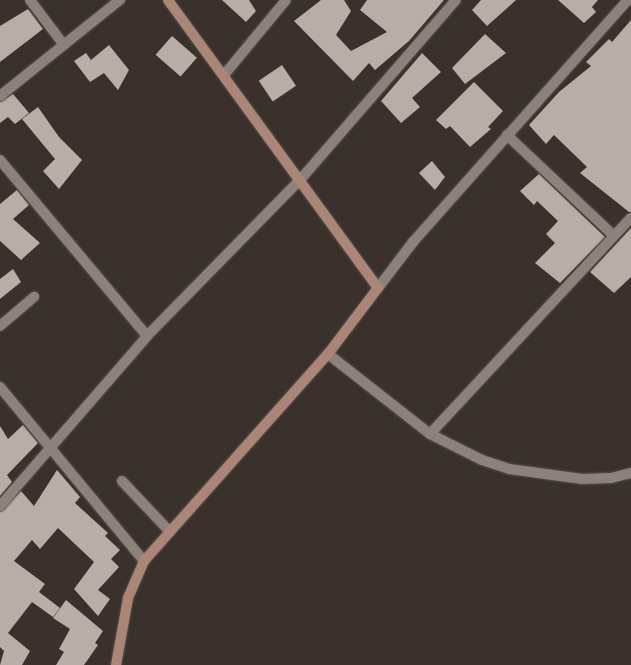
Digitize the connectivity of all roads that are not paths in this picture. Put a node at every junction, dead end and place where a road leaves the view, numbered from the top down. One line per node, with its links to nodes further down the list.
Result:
1 (30, 0): 7 (street)
2 (120, 0): 7 (street)
3 (168, 0): 8 (street)
4 (286, 0): 8 (street)
5 (456, 0): 12 (street)
6 (628, 0): 10 (street)
7 (64, 45): 9 (street)
8 (224, 75): 12 (street)
9 (0, 96)
10 (507, 135): 14 (street); 15 (street)
11 (0, 160): 18 (street)
12 (300, 180): 15 (street); 18 (street)
13 (631, 218): 14 (street)
14 (613, 235): 21 (street)
15 (378, 288): 19 (street)
16 (34, 297): 17 (street)
17 (0, 326)
18 (147, 336): 22 (street)
19 (328, 354): 21 (street); 26 (street)
20 (0, 387): 22 (street)
21 (430, 434): 23 (street)
22 (47, 448): 25 (street); 27 (street)
23 (631, 473)
24 (122, 481): 26 (street)
25 (0, 506)
26 (170, 532): 27 (street)
27 (144, 561): 28 (street)
28 (116, 665)

